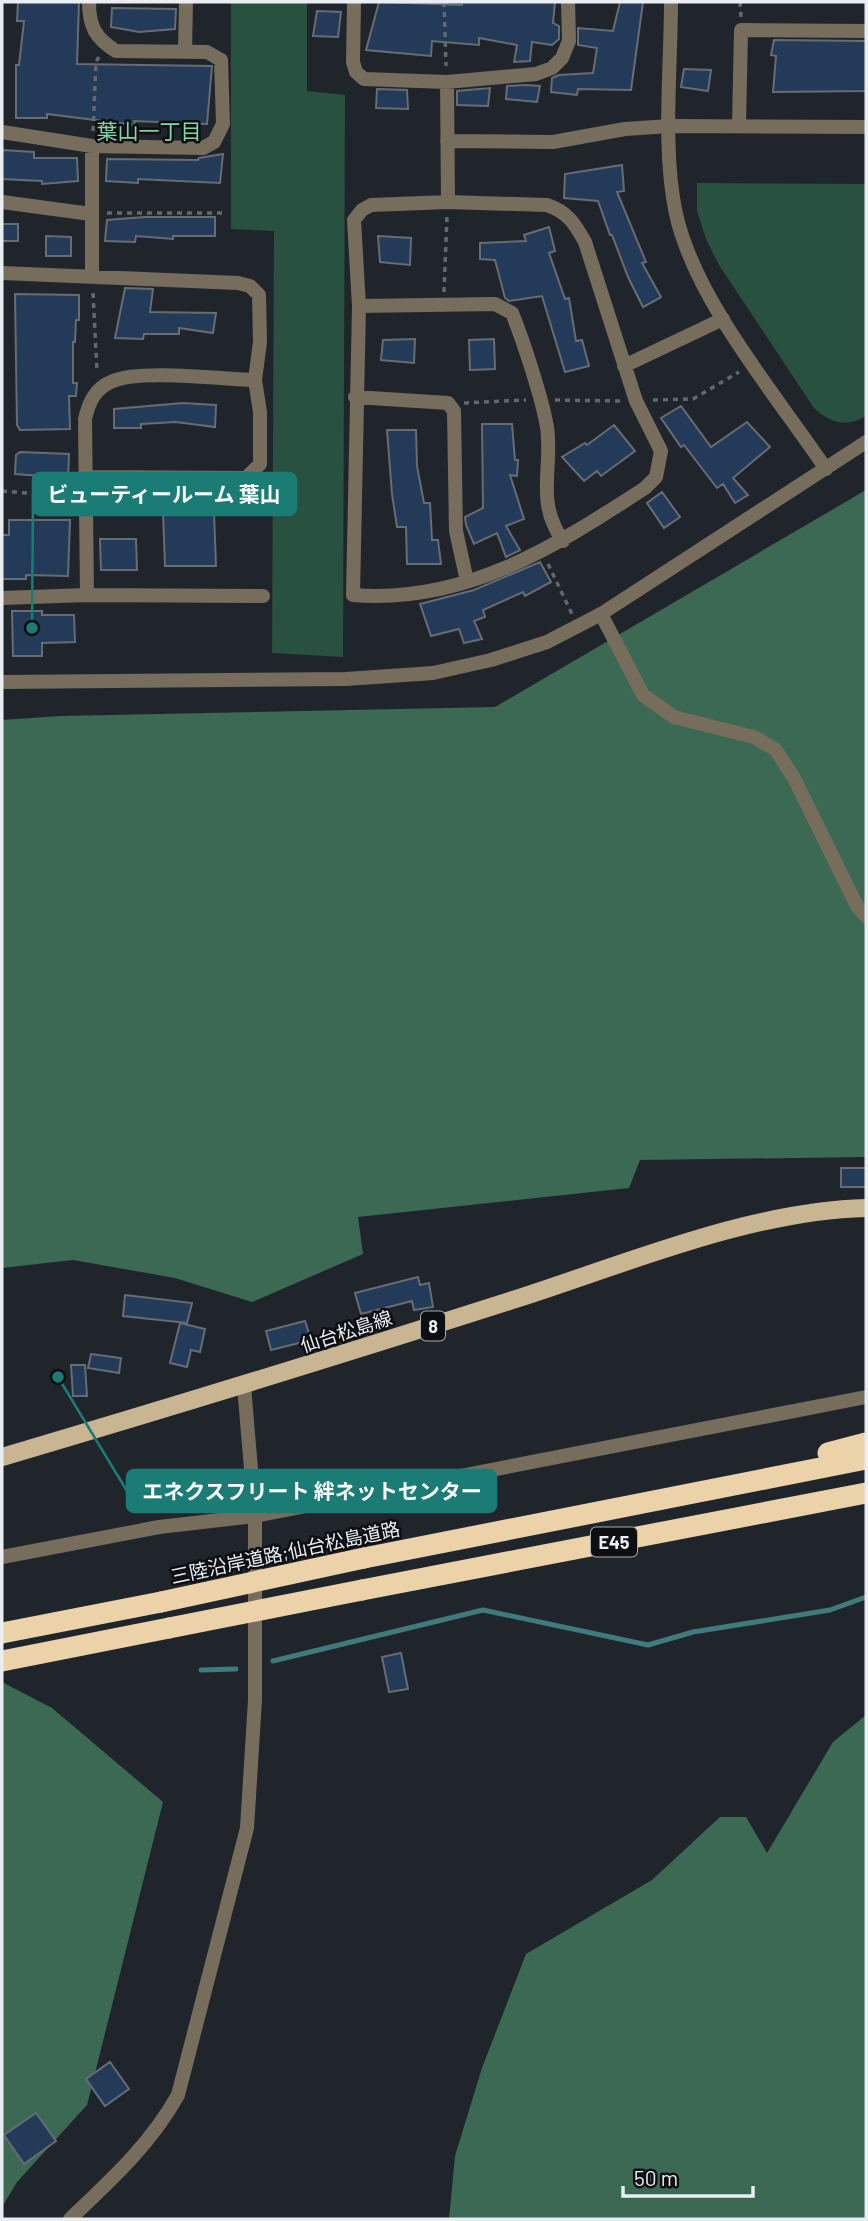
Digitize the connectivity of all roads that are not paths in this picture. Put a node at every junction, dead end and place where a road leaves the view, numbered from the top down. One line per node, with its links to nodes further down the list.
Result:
1 (89, 2): 7 (street)
2 (186, 2): 7 (street)
3 (354, 2): 8 (street)
4 (568, 2): 8 (street)
5 (671, 2): 9 (street)
6 (866, 31): 10 (street)
7 (185, 51): 14 (street)
8 (447, 82): 13 (street)
9 (670, 126): 10 (street); 13 (street); 21 (street)
10 (739, 126): 11 (street)
11 (866, 127)
12 (2, 132): 14 (street)
13 (447, 141): 16 (street)
14 (92, 146): 17 (street)
15 (2, 202): 17 (street)
16 (448, 202): 20 (street); 22 (street)
17 (91, 214): 19 (street)
18 (2, 273): 19 (street)
19 (92, 277): 23 (street)
20 (359, 306): 24 (street); 28 (street)
21 (723, 319): 22 (street); 26 (street)
22 (624, 366): 28 (street)
23 (255, 380): 27 (street); 27 (street)
24 (355, 397): 29 (street); 29 (street)
25 (866, 442): 26 (street)
26 (826, 469): 33 (street)
27 (88, 477): 30 (street)
28 (563, 541): 29 (street)
29 (467, 581)
30 (87, 595): 31 (street); 32 (street)
31 (263, 596)
32 (2, 598)
33 (601, 614): 34 (street); 35 (street)
34 (2, 682)
35 (866, 916)
36 (866, 1208): 37 (main road, 仙台松島線 / 8)
37 (244, 1386): 40 (main road, 仙台松島線 / 8); 44 (street)
38 (866, 1397): 44 (street)
39 (866, 1443): 43 (highway)
40 (2, 1457)
41 (866, 1459): 43 (highway, 三陸沿岸道路;仙台松島道路 / E45)
42 (866, 1495): 47 (highway, E45, bridge)
43 (619, 1507): 46 (highway, 三陸沿岸道路;仙台松島道路 / E45, bridge)
44 (255, 1516): 45 (street); 48 (street)
45 (2, 1557)
46 (2, 1633)
47 (2, 1661)
48 (70, 2219)

